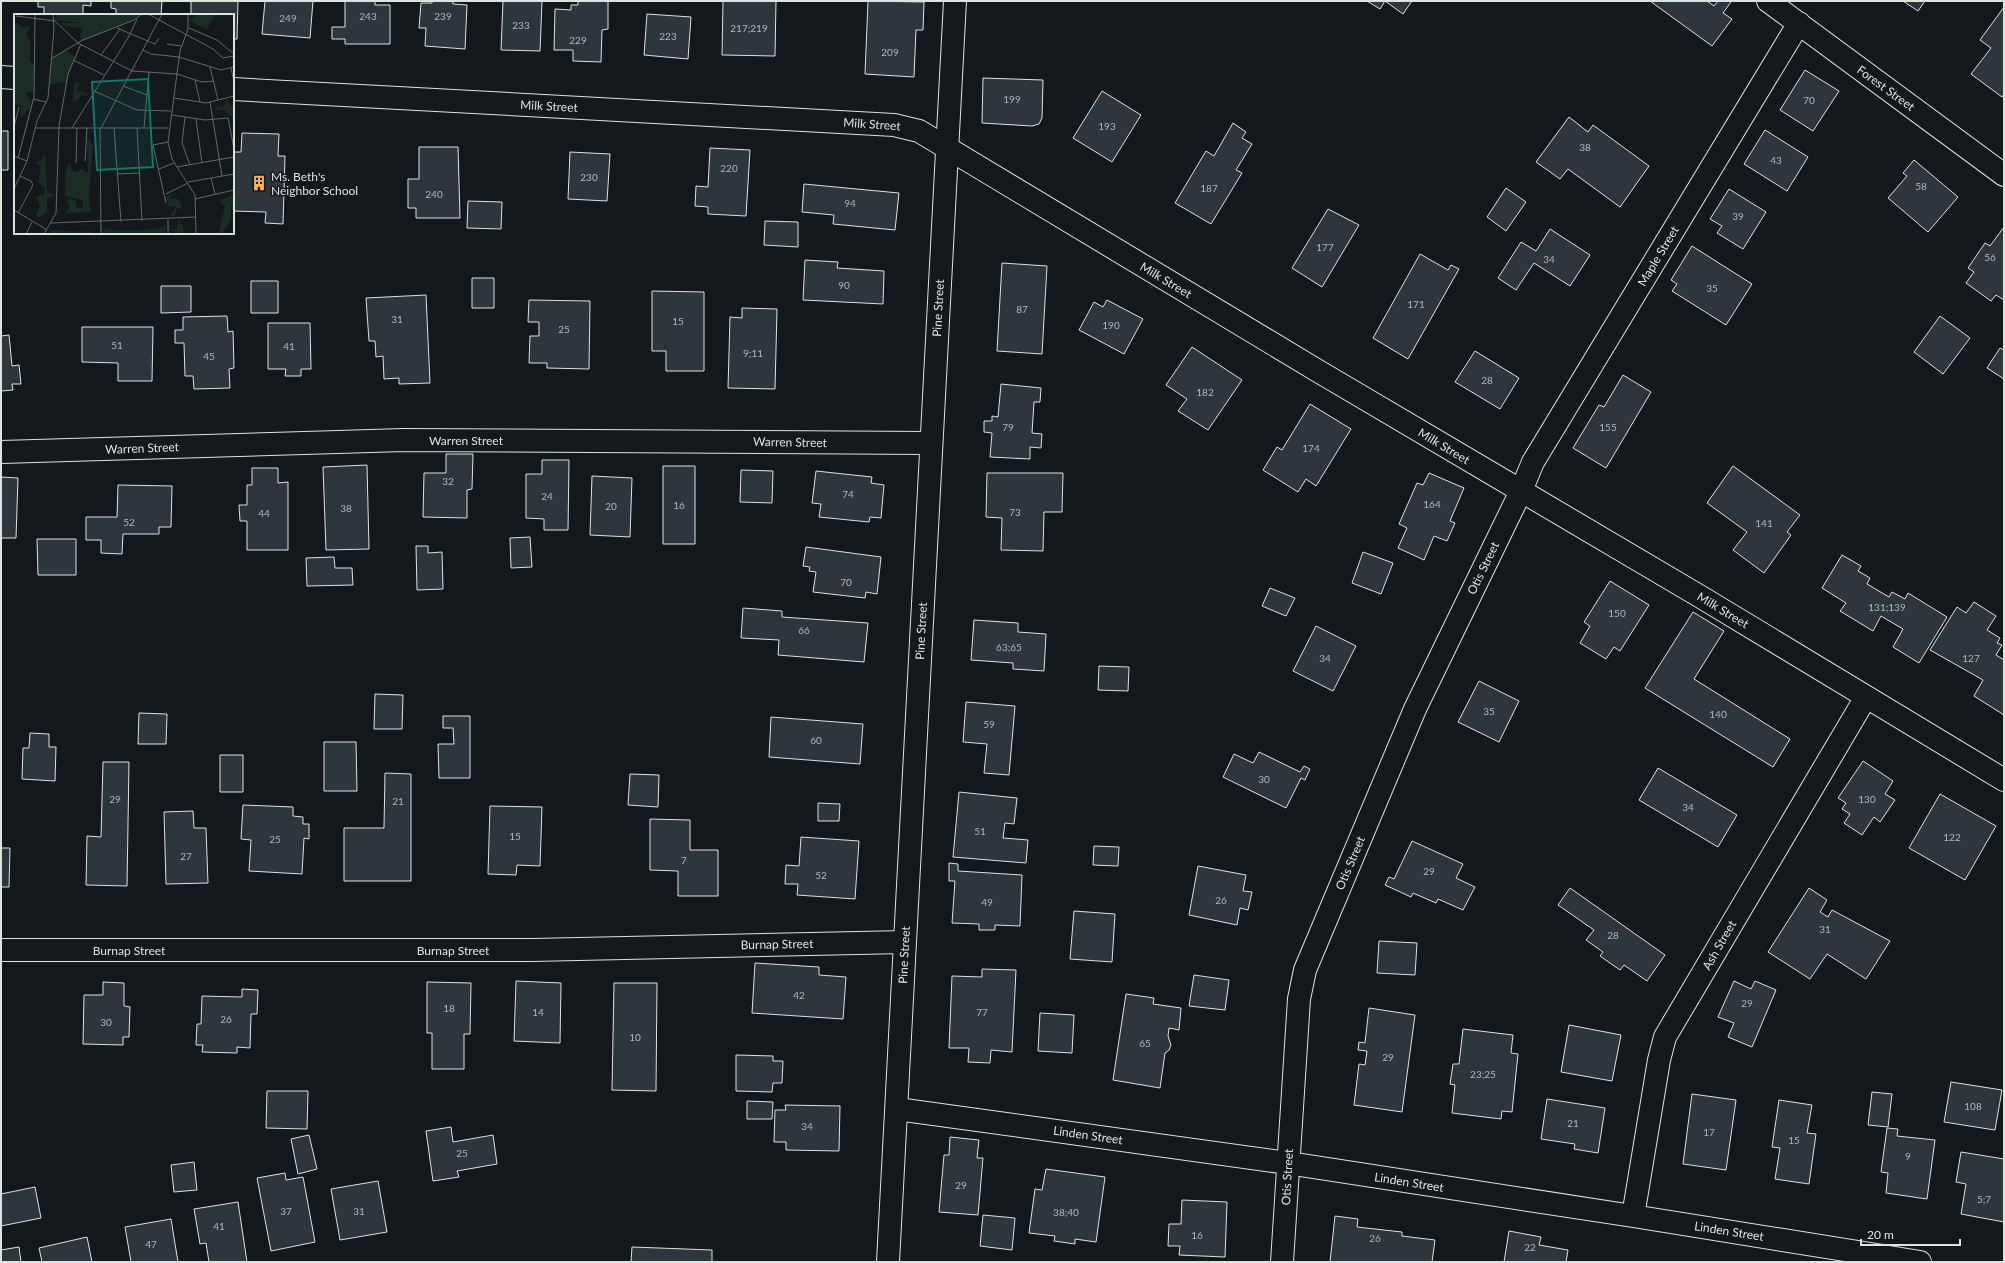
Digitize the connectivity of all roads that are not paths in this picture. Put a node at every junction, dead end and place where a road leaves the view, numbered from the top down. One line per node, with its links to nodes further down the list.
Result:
1 (956, 1): 7 (street, Pine Street)
2 (1768, 1): 3 (street, Forest Street)
3 (1799, 23): 8 (street, Forest Street); 11 (street, Maple Street)
4 (1, 77): 5 (street)
5 (14, 78)
6 (234, 89): 7 (street, Milk Street)
7 (947, 148): 9 (street, Pine Street); 11 (street, Milk Street)
8 (2004, 175)
9 (931, 443): 10 (street, Warren Street); 14 (street, Pine Street)
10 (1, 452)
11 (1521, 491): 12 (street, Milk Street); 17 (street, Otis Street)
12 (1866, 697): 13 (street, Milk Street); 18 (street, Ash Street)
13 (2004, 780)
14 (905, 942): 15 (street, Burnap Street); 16 (street, Pine Street)
15 (1, 950)
16 (897, 1109): 17 (street, Linden Street); 19 (street, Pine Street)
17 (1288, 1163): 18 (street, Linden Street); 20 (street, Otis Street)
18 (1633, 1216): 21 (street, Linden Street)
19 (888, 1262)
20 (1282, 1262)
21 (1920, 1262)

